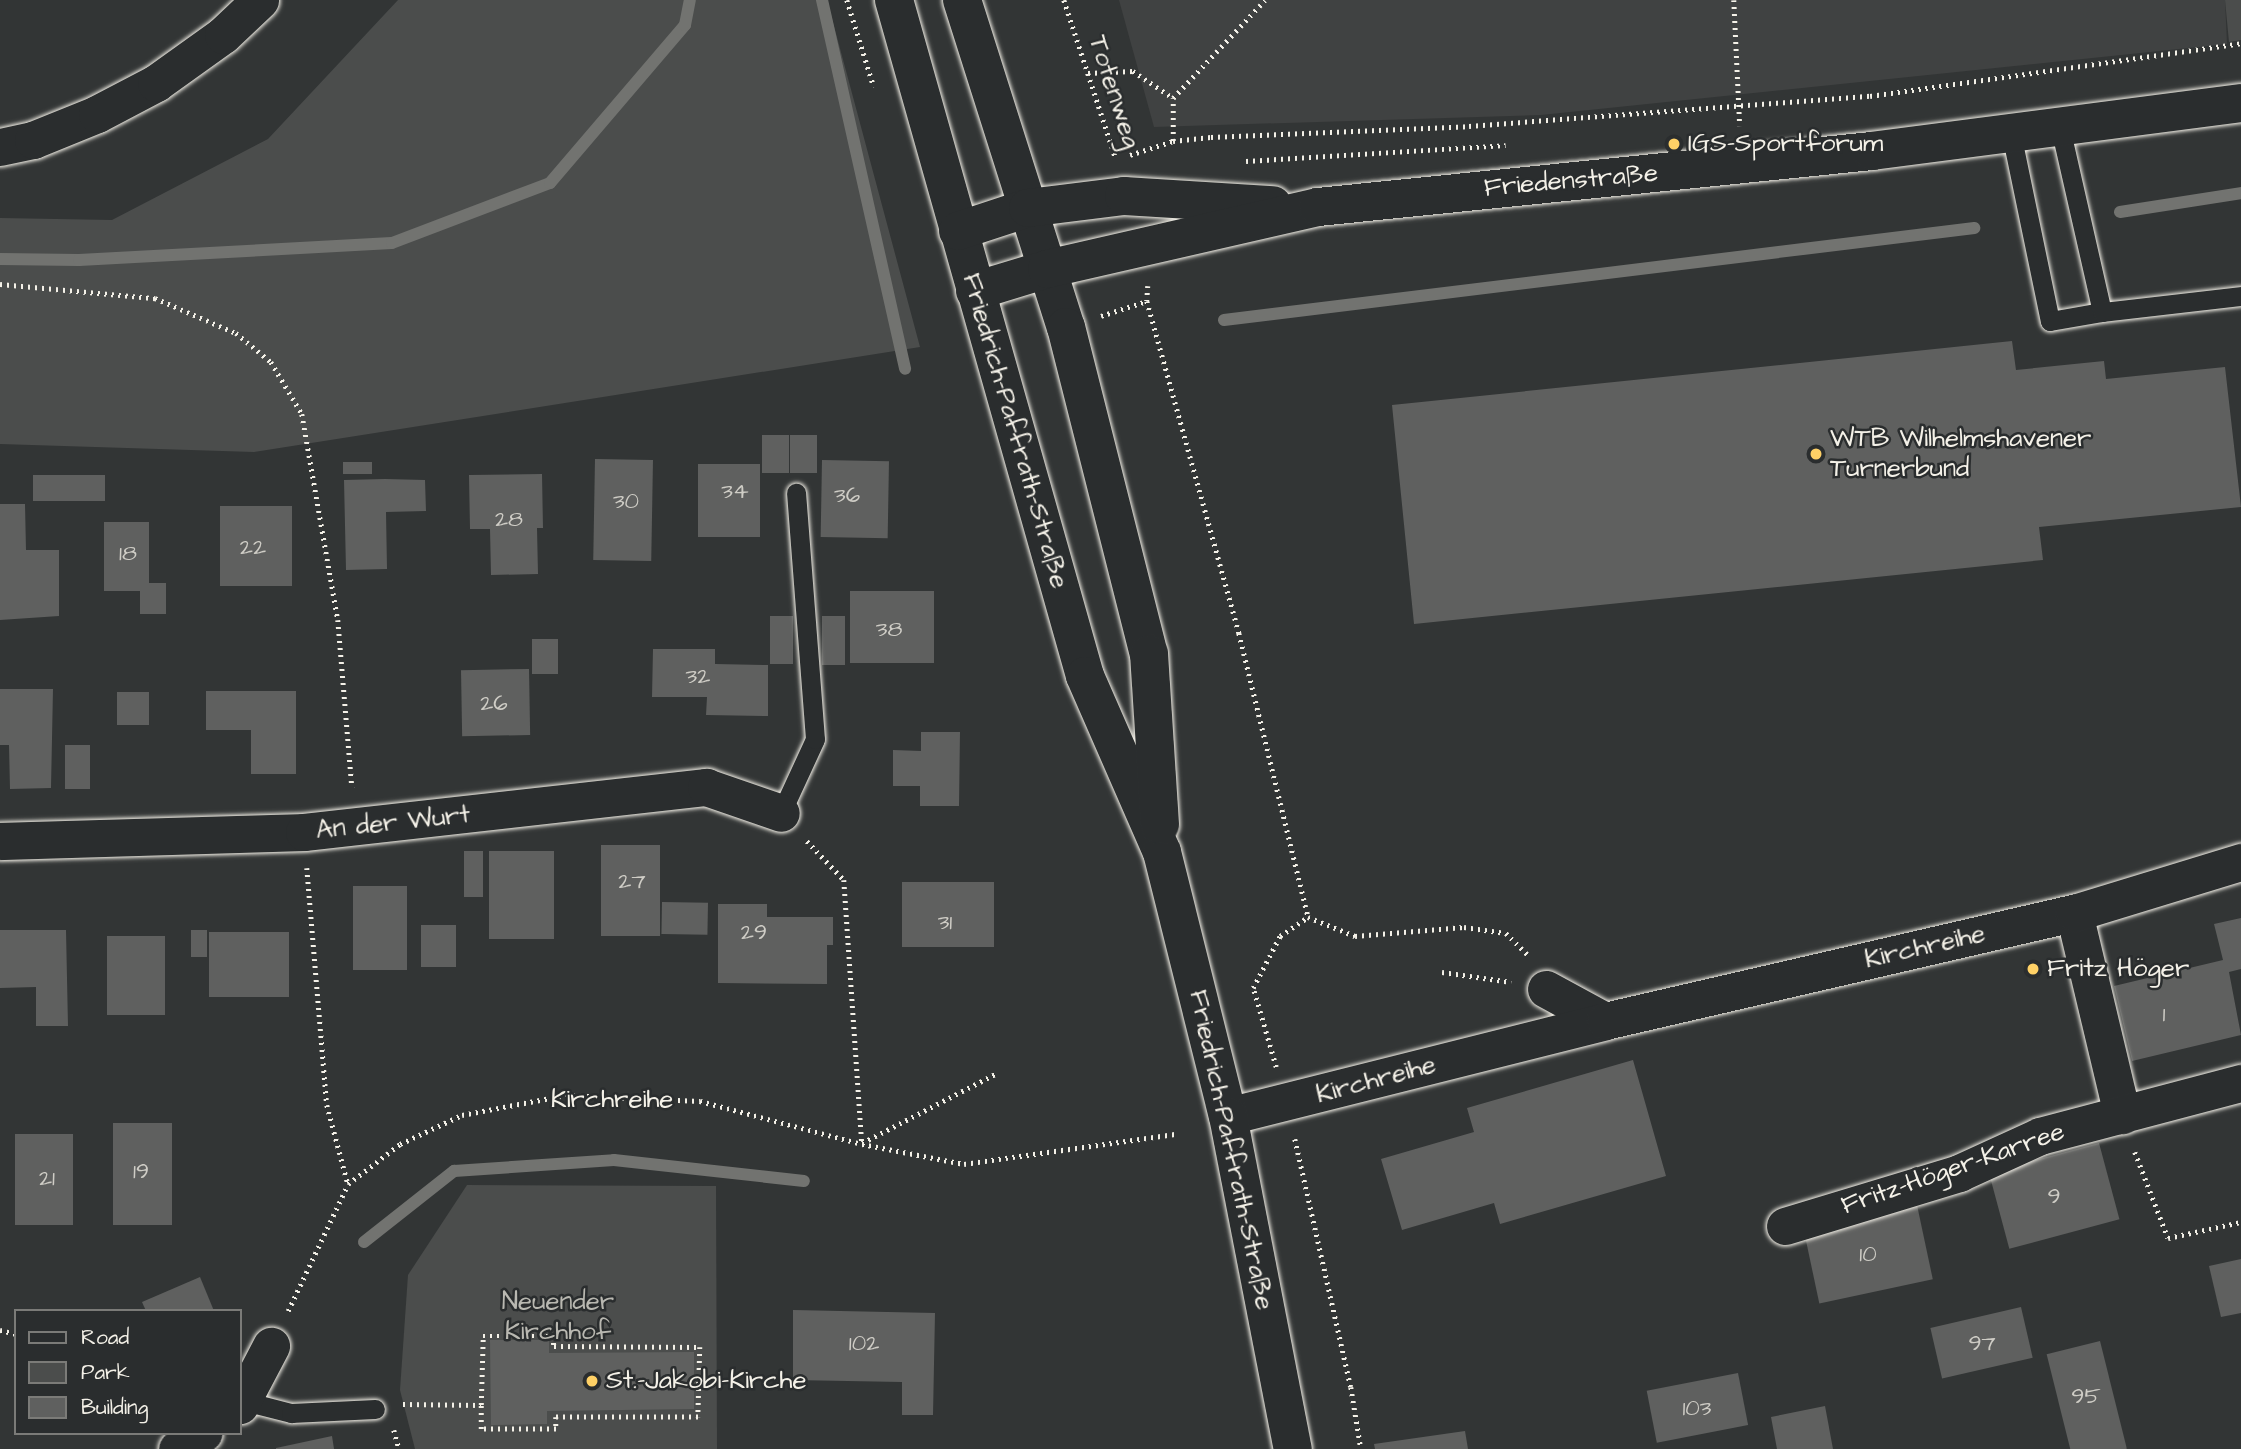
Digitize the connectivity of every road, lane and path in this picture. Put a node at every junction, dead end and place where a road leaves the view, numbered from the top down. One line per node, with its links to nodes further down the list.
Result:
1 (260, 0): 16 (street)
2 (894, 0): 21 (main road, Friedrich-Paffrath-Straße)
3 (962, 0): 20 (main road, Friedrich-Paffrath-Straße)
4 (1064, 0): 8 (path, Totenweg)
5 (1265, 0): 9 (path)
6 (1734, 0): 11 (path)
7 (2241, 43): 11 (path)
8 (1088, 73): 9 (path); 17 (path, Totenweg)
9 (1172, 98): 15 (path)
10 (2241, 103): 13 (main road, Friedenstraße)
11 (1739, 108): 12 (path); 15 (path)
12 (1740, 127)
13 (2060, 127): 14 (main road, Friedenstraße); 27 (lane)
14 (2011, 133): 19 (main road, Friedenstraße); 27 (lane)
15 (1173, 141): 17 (path)
16 (0, 148)
17 (1116, 160): 18 (path, Totenweg)
18 (1124, 197): 19 (main road, Friedenstraße); 20 (main road, Friedenstraße)
19 (1318, 207): 22 (main road, Friedenstraße)
20 (1028, 208): 21 (main road, Friedenstraße); 23 (main road, Friedrich-Paffrath-Straße)
21 (958, 231): 25 (main road, Friedrich-Paffrath-Straße)
22 (1140, 248): 23 (main road, Friedenstraße); 36 (path)
23 (1047, 269): 25 (main road, Friedenstraße); 33 (main road, Friedrich-Paffrath-Straße)
24 (0, 284): 30 (path)
25 (975, 291): 33 (main road, Friedrich-Paffrath-Straße)
26 (2241, 296): 27 (lane)
27 (2102, 312)
28 (796, 493): 29 (lane)
29 (781, 813): 30 (street, An der Wurt); 46 (path)
30 (355, 828): 31 (street, An der Wurt)
31 (304, 832): 32 (street, An der Wurt); 47 (path)
32 (0, 841)
33 (1162, 852): 44 (main road, Friedrich-Paffrath-Straße)
34 (2241, 862): 35 (street, Kirchreihe)
35 (2074, 913): 39 (street, Kirchreihe); 43 (street)
36 (1308, 917): 38 (path); 42 (path)
37 (1442, 972): 38 (path)
38 (1546, 989): 39 (street)
39 (1605, 1020): 42 (street, Kirchreihe)
40 (995, 1074): 46 (path)
41 (2241, 1083): 43 (street, Fritz-Höger-Karree)
42 (1287, 1103): 44 (street, Kirchreihe); 57 (path)
43 (2122, 1115): 48 (path); 49 (street, Fritz-Höger-Karree)
44 (1228, 1116): 56 (main road, Friedrich-Paffrath-Straße)
45 (1175, 1134): 46 (path, Kirchreihe)
46 (862, 1144): 47 (path, Kirchreihe)
47 (348, 1184): 50 (path, Kirchreihe)
48 (2241, 1222)
49 (1785, 1226)
50 (271, 1346): 51 (street)
51 (242, 1403): 53 (lane)
52 (481, 1405): 52 (path); 53 (path)
53 (374, 1409)
54 (201, 1435): 55 (street)
55 (177, 1449)
56 (1293, 1449)
57 (1361, 1449)

